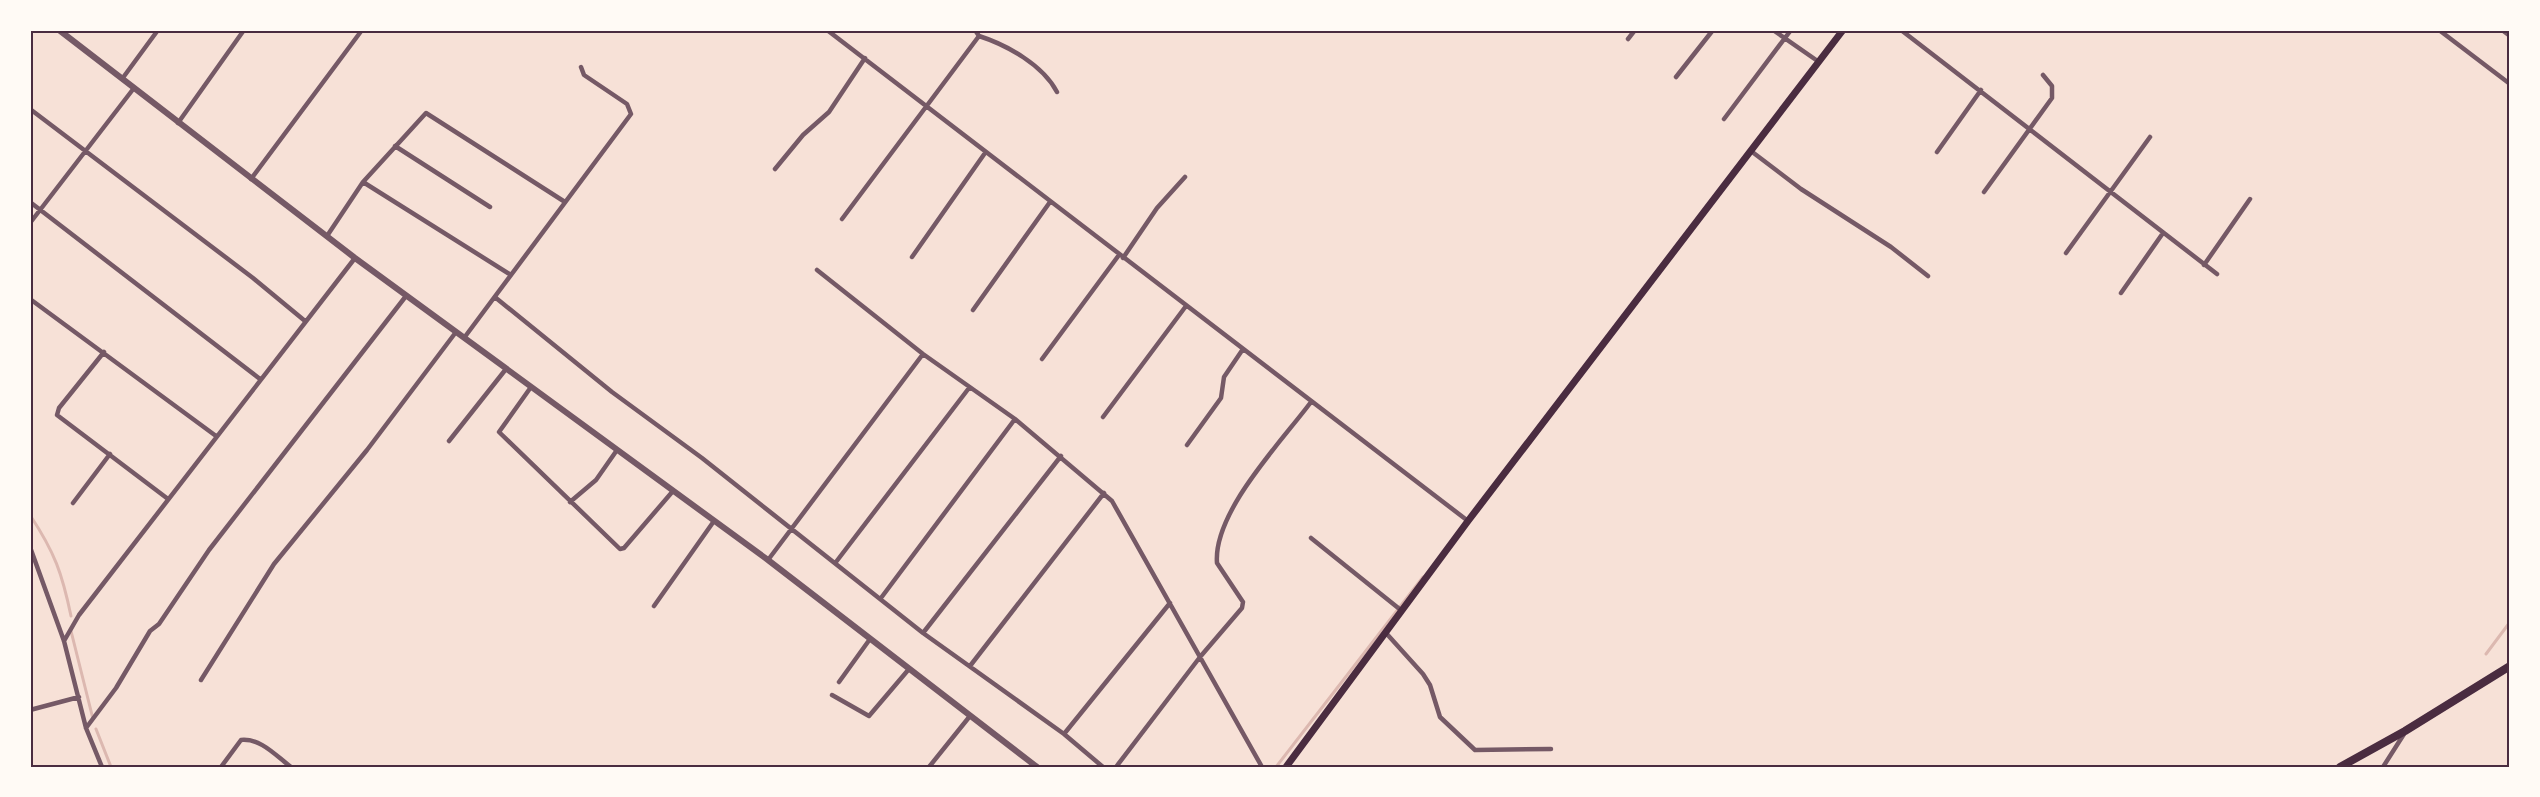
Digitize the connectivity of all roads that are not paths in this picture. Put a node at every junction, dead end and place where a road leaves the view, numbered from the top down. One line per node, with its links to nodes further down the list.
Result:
1 (60, 30): 24 (street)
2 (158, 30): 24 (street)
3 (244, 30): 32 (street)
4 (362, 30): 42 (street)
5 (827, 30): 19 (street)
6 (975, 30): 15 (street)
7 (1635, 30): 18 (street)
8 (1713, 30): 23 (street)
9 (1773, 30): 17 (street)
10 (1791, 30): 17 (street)
11 (1844, 30): 20 (main road)
12 (1901, 30): 27 (street)
13 (2439, 30): 25 (street)
14 (2502, 30): 16 (street)
15 (979, 36): 28 (street); 29 (street)
16 (2510, 36)
17 (1785, 38): 20 (street); 31 (street)
18 (1628, 39)
19 (865, 58): 29 (street); 40 (street)
20 (1819, 62): 37 (main road)
21 (581, 67): 48 (street)
22 (2043, 75): 33 (street)
23 (1676, 77)
24 (122, 79): 26 (street)
25 (2510, 84)
26 (134, 88): 32 (street); 36 (street)
27 (1981, 90): 33 (street); 38 (street)
28 (1056, 92)
29 (925, 107): 39 (street); 52 (street)
30 (30, 109): 36 (street)
31 (1724, 119)
32 (178, 123): 42 (street)
33 (2030, 128): 44 (street); 45 (street)
34 (2150, 137): 45 (street)
35 (395, 146): 43 (street); 48 (street); 50 (street)
36 (86, 150): 51 (street); 71 (street)
37 (1751, 151): 64 (street); 97 (main road)
38 (1937, 152)
39 (985, 153): 49 (street); 57 (street)
40 (775, 169)
41 (1185, 177): 58 (street)
42 (251, 179): 55 (street)
43 (363, 182): 55 (street); 63 (street)
44 (1984, 192)
45 (2111, 193): 54 (street); 56 (street)
46 (2250, 199): 60 (street)
47 (30, 202): 51 (street)
48 (565, 202): 63 (street)
49 (1050, 202): 58 (street); 70 (street)
50 (490, 207)
51 (40, 209): 53 (street); 79 (street)
52 (842, 219)
53 (30, 223)
54 (2163, 233): 60 (street); 65 (street)
55 (327, 236): 59 (street)
56 (2066, 253)
57 (912, 257)
58 (1121, 257): 69 (street); 77 (street)
59 (355, 258): 66 (street); 71 (street)
60 (2204, 265): 62 (street)
61 (817, 270): 76 (street)
62 (2217, 274)
63 (511, 275): 68 (street)
64 (1928, 276)
65 (2121, 293)
66 (406, 296): 72 (street); 121 (street)
67 (30, 298): 75 (street)
68 (496, 298): 73 (street); 98 (street)
69 (1186, 306): 74 (street); 83 (street)
70 (974, 310)
71 (305, 321): 79 (street)
72 (456, 333): 73 (street); 115 (street)
73 (464, 338): 78 (street)
74 (1243, 349): 82 (street); 87 (street)
75 (104, 352): 85 (street); 89 (street)
76 (923, 354): 81 (street); 98 (street)
77 (1042, 359)
78 (506, 369): 80 (street); 86 (street)
79 (260, 380): 85 (street)
80 (531, 387): 88 (street); 94 (street)
81 (969, 388): 84 (street); 102 (street)
82 (1311, 402): 97 (street); 111 (street)
83 (1103, 417)
84 (1015, 419): 90 (street); 103 (street)
85 (216, 436): 93 (street)
86 (449, 441)
87 (1187, 445)
88 (617, 450): 91 (street); 94 (street)
89 (110, 454): 93 (street); 95 (street)
90 (1061, 456): 92 (street); 107 (street)
91 (673, 491): 94 (street); 96 (street)
92 (1104, 493): 104 (street); 112 (street)
93 (168, 499): 110 (street)
94 (570, 502)
95 (73, 503)
96 (714, 521): 101 (street); 105 (street)
97 (1468, 521): 106 (main road)
98 (791, 530): 101 (street); 102 (street)
99 (1311, 538): 106 (street)
100 (30, 547): 110 (street)
101 (768, 560): 109 (street)
102 (836, 562): 103 (street)
103 (881, 598): 107 (street)
104 (1170, 603): 111 (street); 123 (street)
105 (654, 606)
106 (1402, 611): 108 (main road)
107 (923, 633): 112 (street)
108 (1386, 633): 124 (street); 133 (main road)
109 (870, 639): 113 (street); 116 (street)
110 (64, 641): 118 (street)
111 (1200, 657): 131 (street); 132 (street)
112 (970, 666): 123 (street)
113 (909, 669): 117 (street); 120 (street)
114 (2508, 670): 122 (main road)
115 (201, 680)
116 (839, 682)
117 (832, 695)
118 (79, 697): 119 (street); 121 (street)
119 (30, 710)
120 (970, 716): 128 (street); 129 (street)
121 (86, 728): 125 (street)
122 (2405, 732): 134 (main road); 135 (street)
123 (1064, 734): 130 (street)
124 (1551, 749)
125 (102, 767)
126 (221, 767): 127 (street)
127 (291, 767)
128 (929, 767)
129 (1036, 767)
130 (1103, 767)
131 (1116, 767)
132 (1262, 767)
133 (1286, 767)
134 (2340, 767)
135 (2384, 767)

